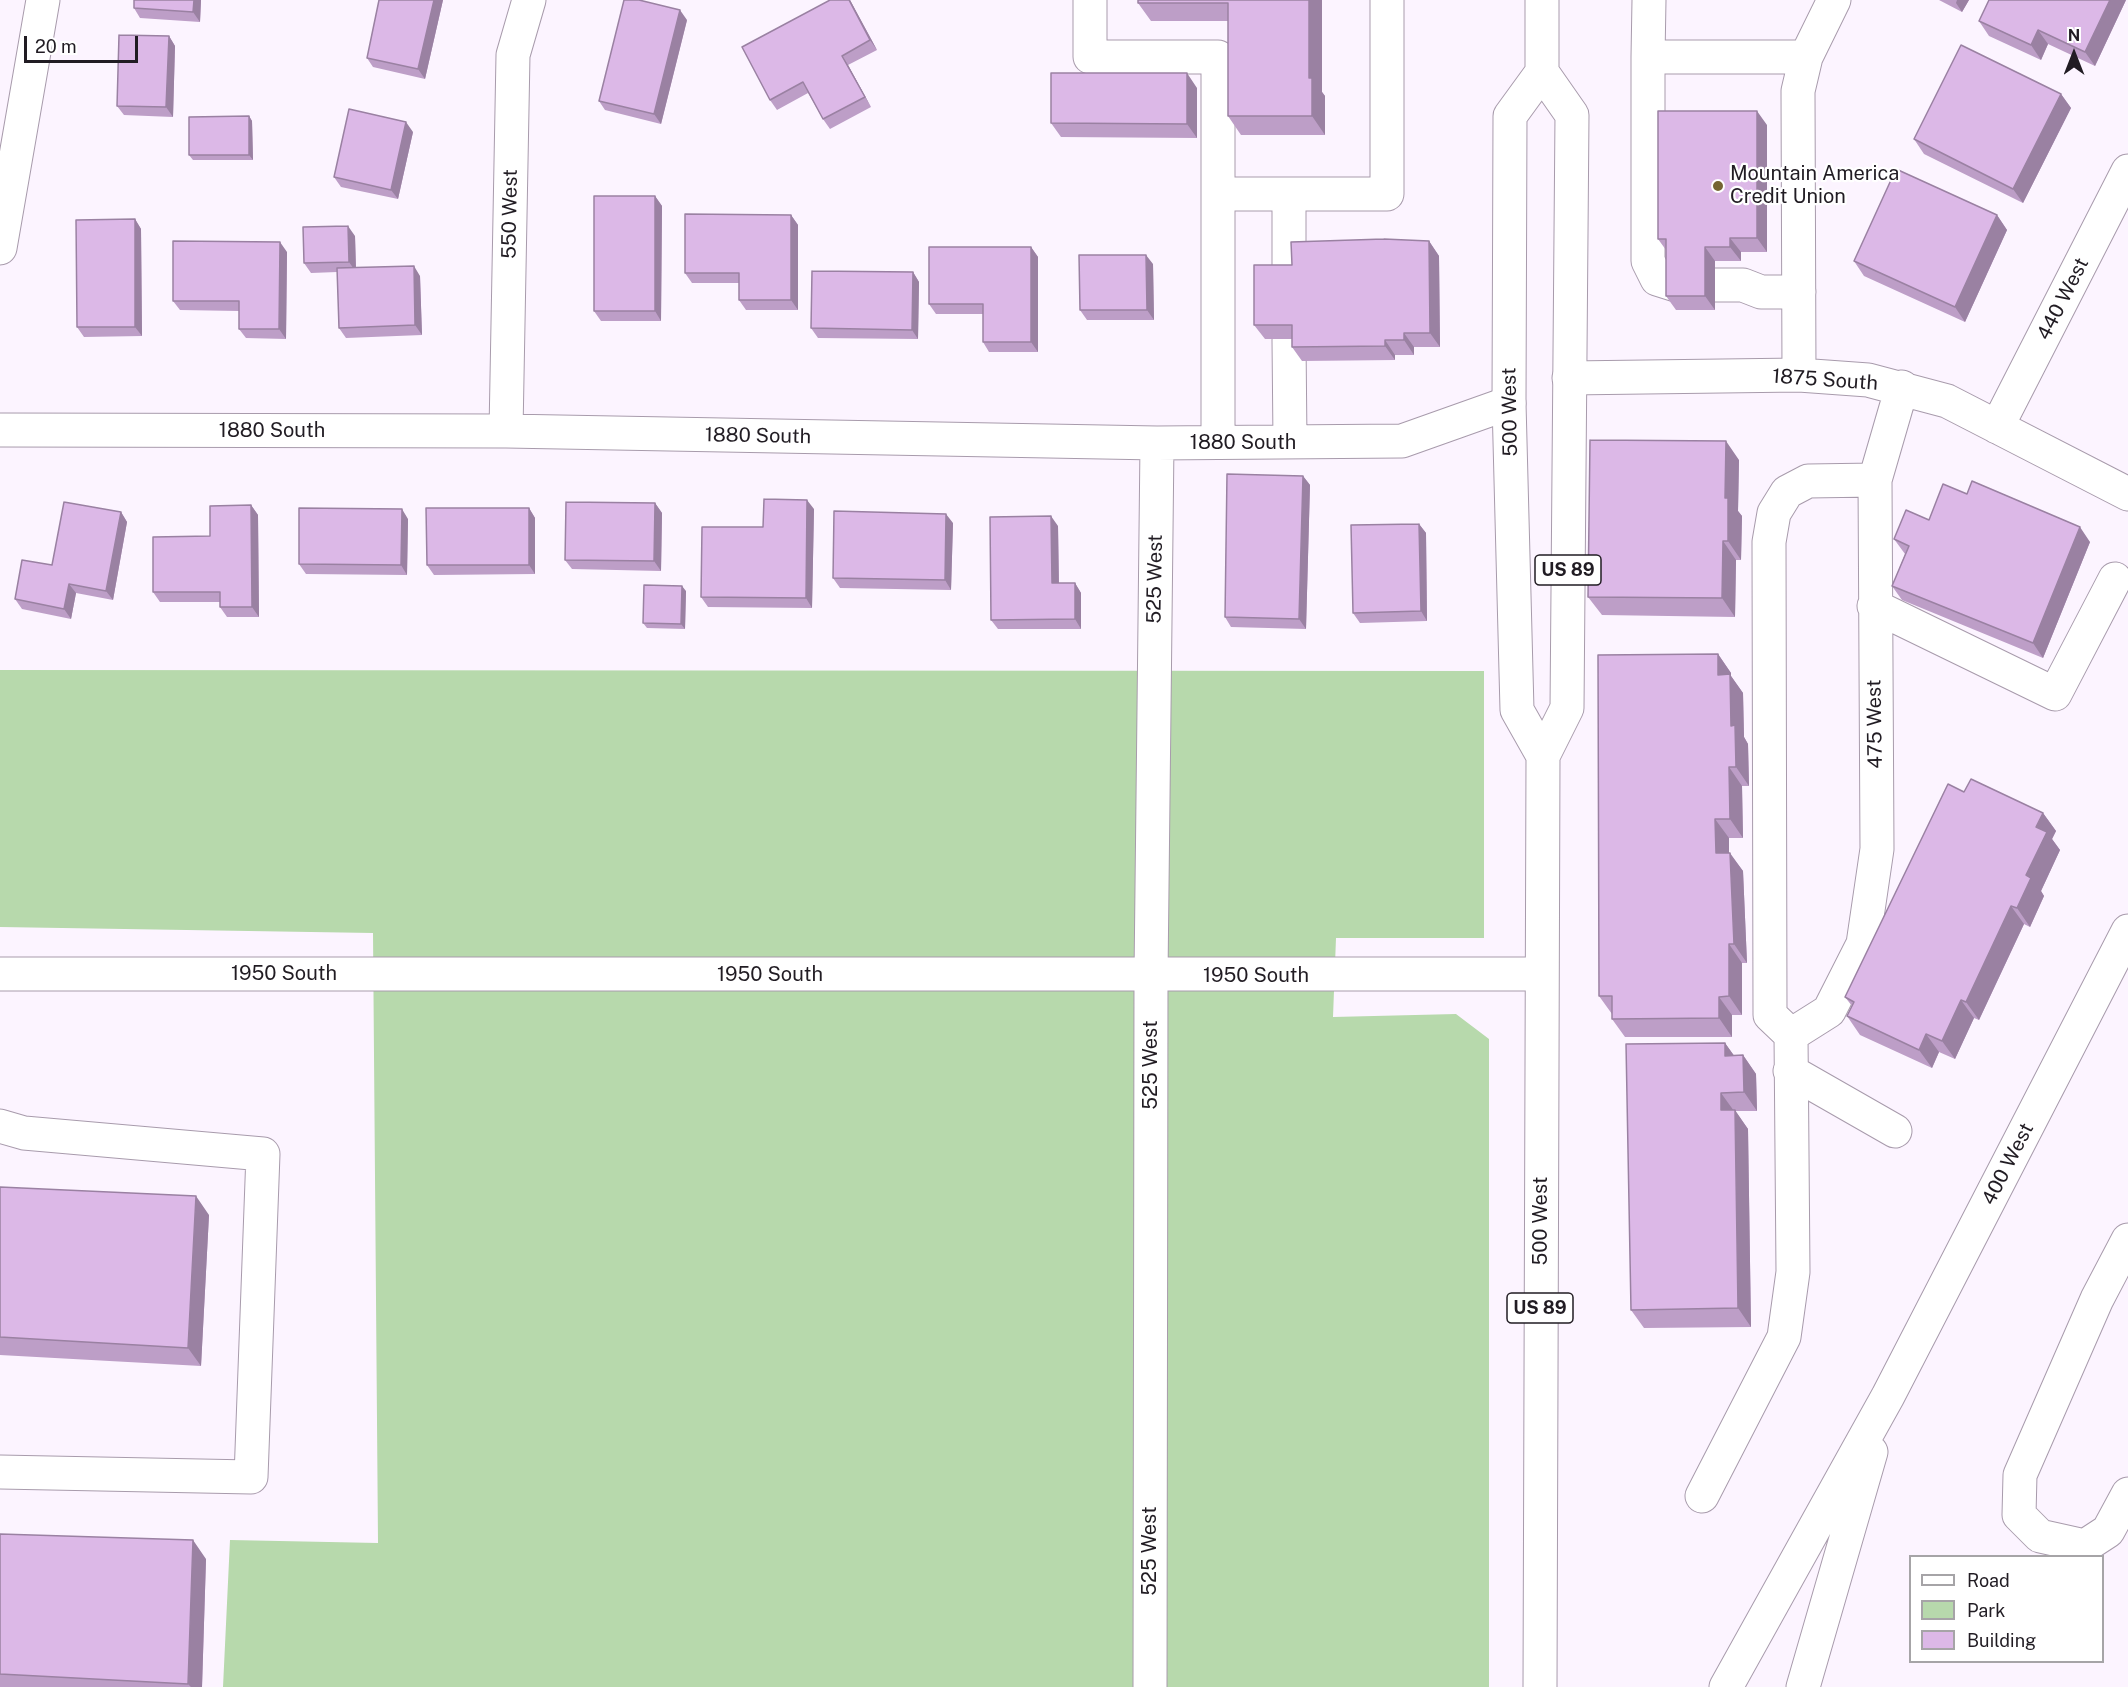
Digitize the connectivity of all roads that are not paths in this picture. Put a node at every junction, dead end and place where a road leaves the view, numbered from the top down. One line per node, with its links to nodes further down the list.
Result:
1 (43, 0): 14 (street)
2 (529, 0): 26 (street, 550 West)
3 (1090, 0): 12 (street)
4 (1387, 0): 13 (street)
5 (1542, 0): 10 (street)
6 (1649, 0): 8 (street)
7 (1834, 0): 9 (street)
8 (1648, 57): 9 (street); 16 (street)
9 (1806, 57): 18 (street)
10 (1542, 72): 21 (street, 500 West / US 89); 23 (street, 500 West / US 89)
11 (2128, 171): 24 (street, 440 West)
12 (1218, 194): 13 (street); 27 (street)
13 (1289, 194): 15 (street)
14 (0, 248)
15 (1289, 279)
16 (1676, 285)
17 (1715, 285): 18 (street)
18 (1800, 292): 20 (street)
19 (1289, 339): 28 (street)
20 (1800, 375): 21 (street, 1875 South); 22 (street, 1875 South)
21 (1569, 378): 34 (street, 500 West / US 89)
22 (1902, 387): 24 (street, 1875 South); 30 (street, 475 West)
23 (1509, 403): 28 (street, 1880 South); 34 (street, 500 West / US 89)
24 (1996, 427): 31 (street, 1875 South)
25 (0, 430): 26 (street, 1880 South)
26 (506, 431): 29 (street, 1880 South)
27 (1218, 442): 28 (street, 1880 South); 29 (street, 1880 South)
28 (1290, 442)
29 (1157, 443): 38 (street, 525 West)
30 (1875, 480): 33 (street, 475 West); 39 (street)
31 (2128, 494)
32 (2115, 579): 33 (street)
33 (1874, 606): 39 (street, 475 West)
34 (1543, 756): 37 (street, 500 West / US 89)
35 (2128, 931): 44 (street, 400 West)
36 (0, 974): 38 (street, 1950 South)
37 (1541, 974): 38 (street, 1950 South); 49 (street, 500 West / US 89)
38 (1151, 976): 48 (street, 525 West)
39 (1791, 1035): 40 (street)
40 (1790, 1071): 42 (street); 47 (street)
41 (0, 1126): 45 (street)
42 (1895, 1131)
43 (2128, 1240): 46 (street)
44 (1888, 1396): 50 (street); 51 (street)
45 (0, 1472)
46 (2128, 1494)
47 (1702, 1496)
48 (1150, 1687)
49 (1540, 1687)
50 (1726, 1687)
51 (1803, 1687)

